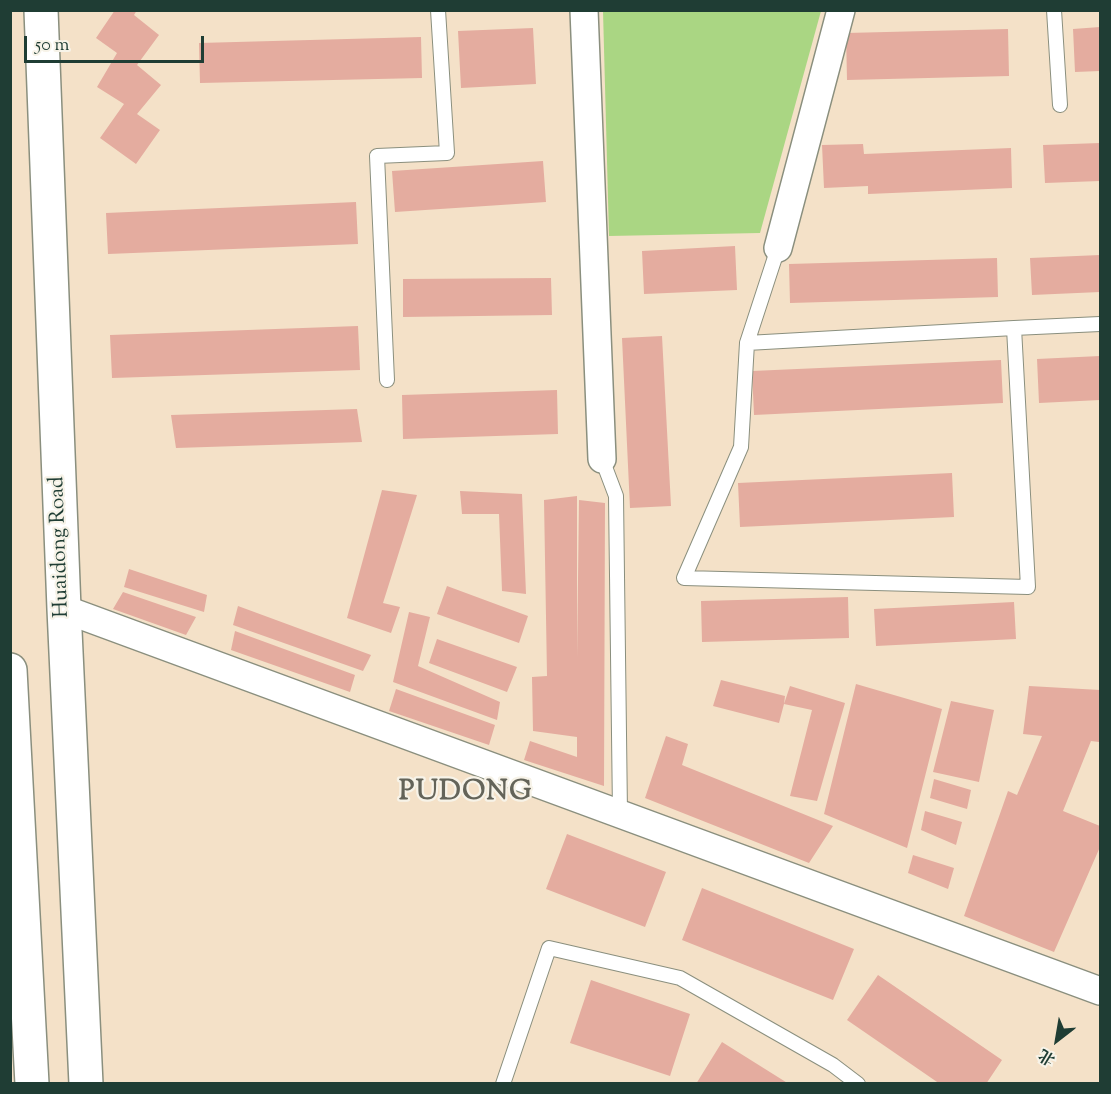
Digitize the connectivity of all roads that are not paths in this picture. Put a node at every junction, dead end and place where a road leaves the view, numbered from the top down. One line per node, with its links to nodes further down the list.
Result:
1 (40, 10): 13 (main road, Huaidong Road)
2 (438, 10): 11 (lane)
3 (584, 10): 12 (street)
4 (841, 10): 7 (street)
5 (1054, 10): 6 (lane)
6 (1060, 105)
7 (778, 248): 10 (lane)
8 (1101, 324): 9 (lane)
9 (1014, 328): 10 (lane); 10 (lane)
10 (747, 343)
11 (387, 380)
12 (602, 459): 15 (lane)
13 (64, 609): 15 (street); 18 (main road, Huaidong Road)
14 (10, 670): 17 (main road)
15 (620, 813): 16 (street)
16 (1101, 991)
17 (32, 1083)
18 (86, 1083)
19 (503, 1083): 20 (lane)
20 (858, 1083)

